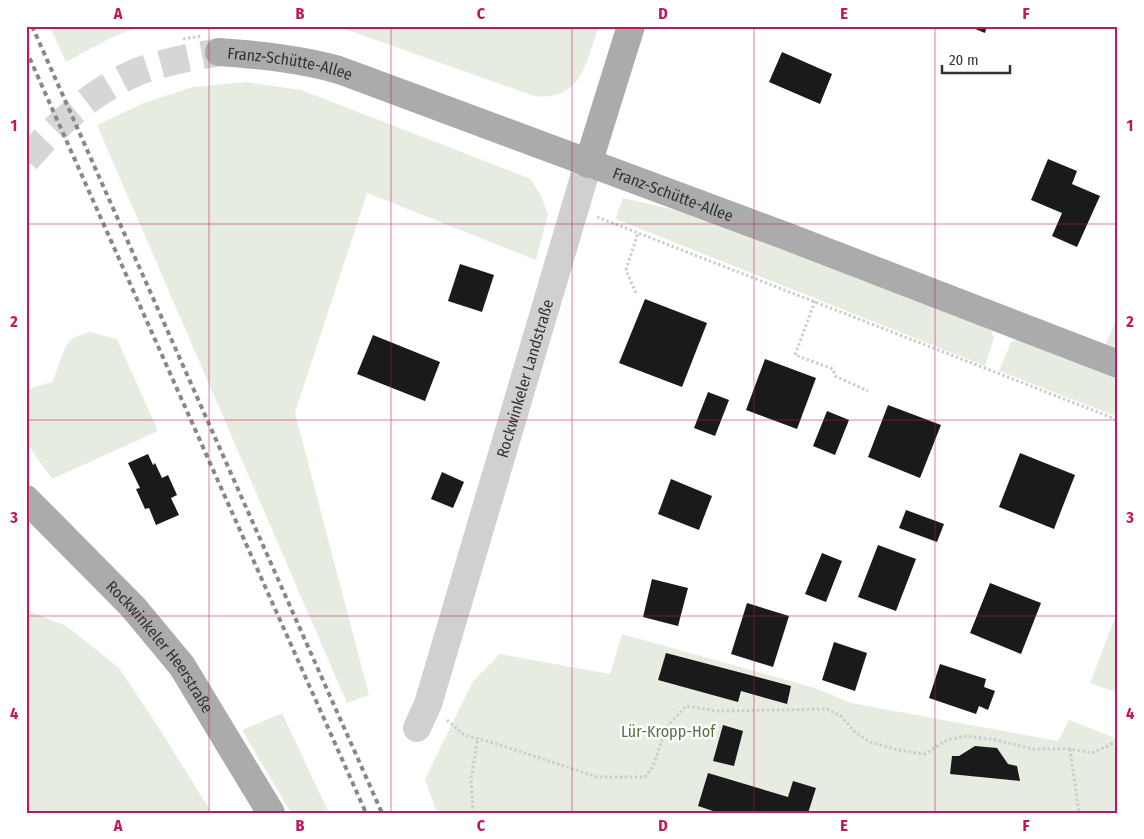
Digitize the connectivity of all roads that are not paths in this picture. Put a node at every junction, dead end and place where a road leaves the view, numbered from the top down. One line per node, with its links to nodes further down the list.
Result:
1 (631, 26): 3 (main road, Rockwinkeler Landstraße)
2 (220, 52): 3 (main road, Franz-Schütte-Allee)
3 (588, 164): 4 (main road, Franz-Schütte-Allee); 6 (street, Rockwinkeler Landstraße)
4 (1118, 364)
5 (26, 499): 7 (main road, Rockwinkeler Heerstraße)
6 (417, 728)
7 (271, 813)

